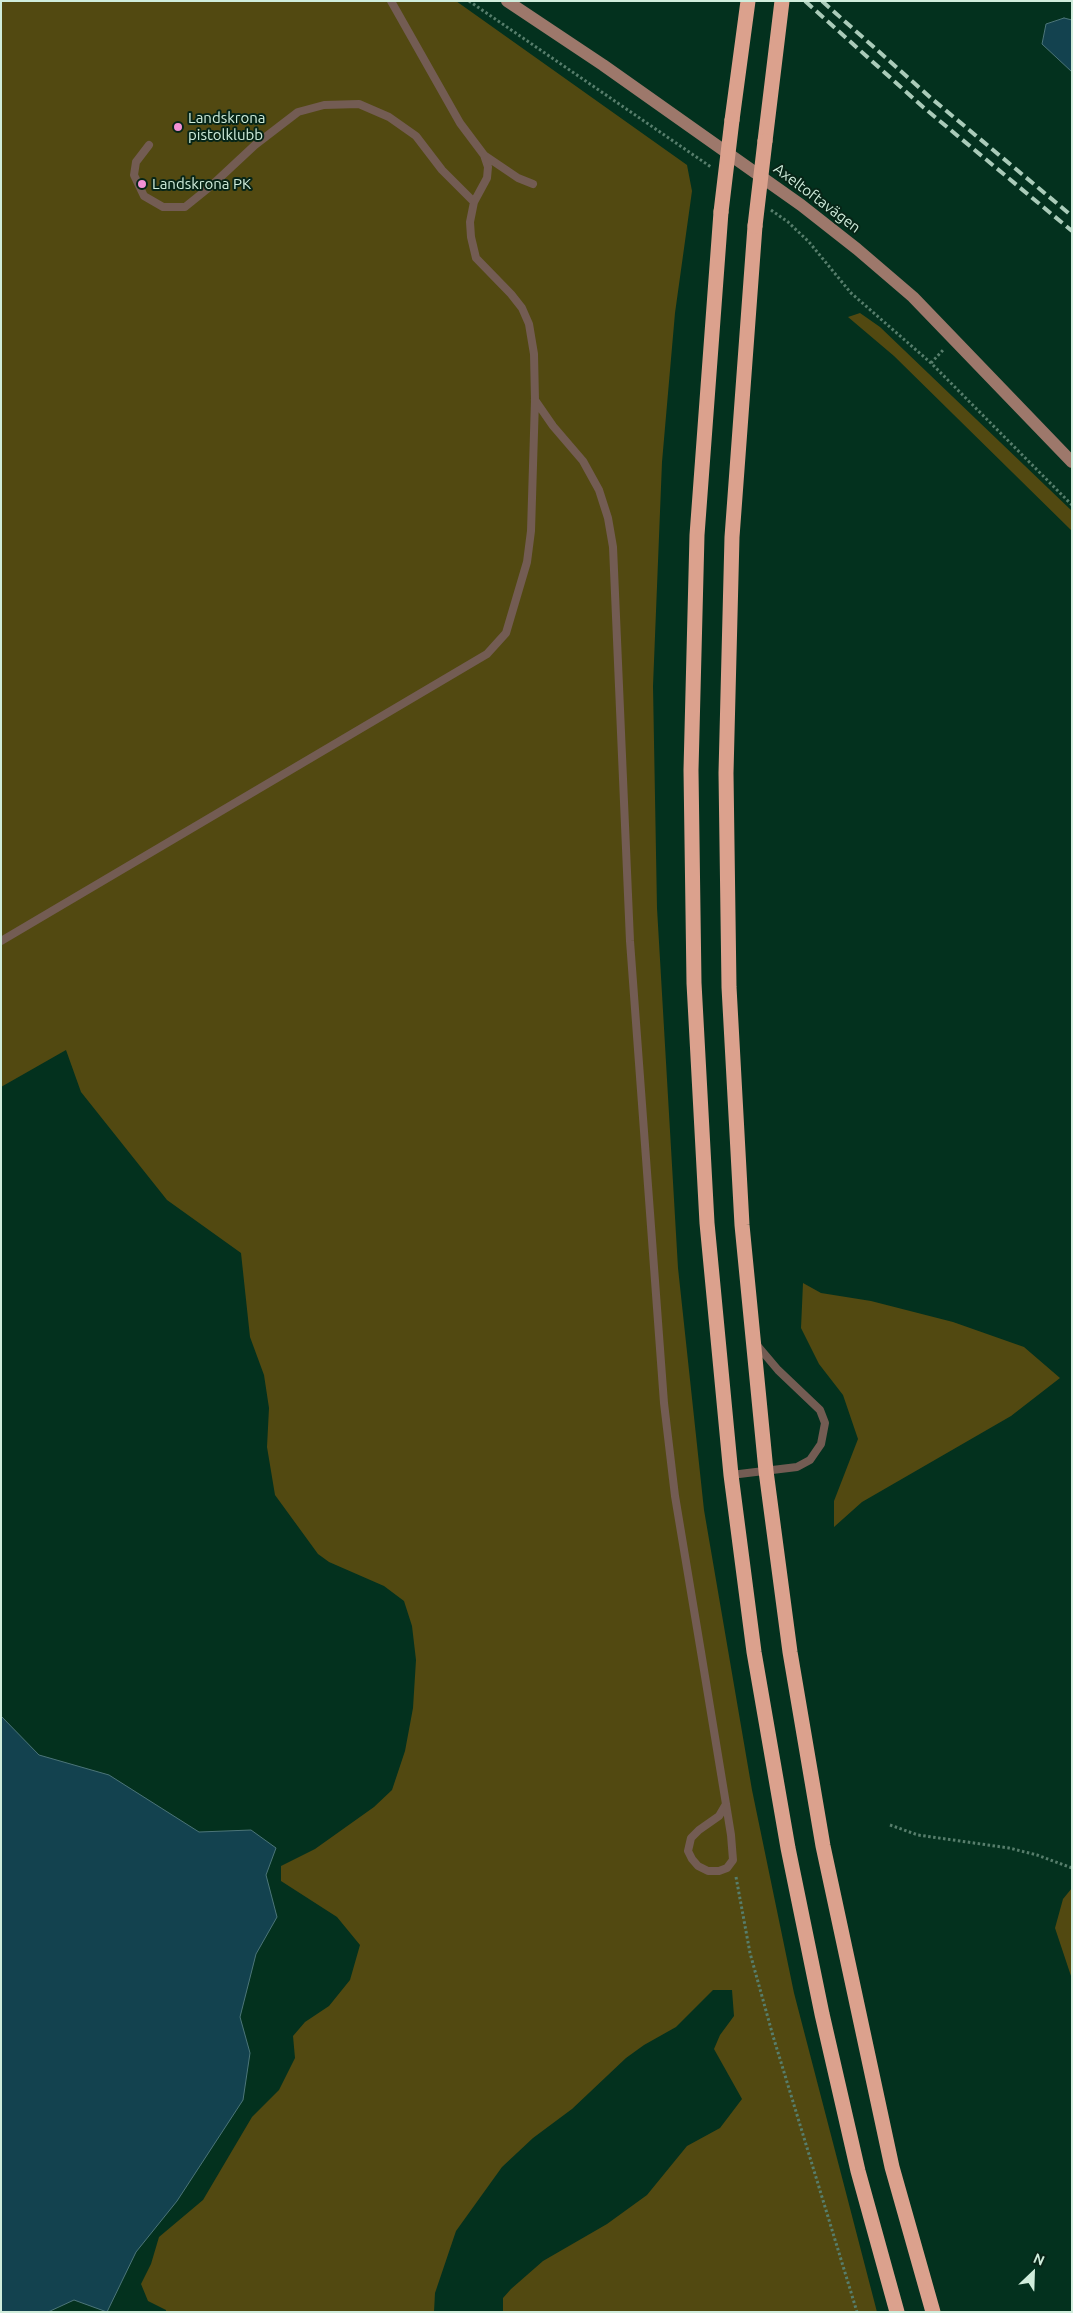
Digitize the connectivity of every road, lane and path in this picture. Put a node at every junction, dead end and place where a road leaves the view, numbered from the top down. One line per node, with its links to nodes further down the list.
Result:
1 (391, 1): 7 (lane)
2 (469, 1): 8 (path)
3 (507, 1): 13 (main road, Axeltoftavägen)
4 (748, 1): 18 (highway, bridge)
5 (782, 1): 16 (highway, bridge)
6 (149, 145): 10 (lane)
7 (484, 156): 9 (lane); 10 (lane)
8 (714, 170)
9 (533, 184)
10 (474, 202): 12 (lane)
11 (764, 204): 14 (path)
12 (535, 400): 15 (lane); 19 (lane)
13 (1072, 462)
14 (1072, 505)
15 (1, 941)
16 (752, 1337): 17 (highway); 17 (lane)
17 (766, 1471): 18 (lane); 25 (highway)
18 (731, 1475): 24 (highway)
19 (726, 1804): 21 (lane); 21 (lane)
20 (890, 1825): 22 (path)
21 (733, 1860): 23 (path)
22 (1072, 1868)
23 (857, 2312)
24 (897, 2312)
25 (933, 2312)

